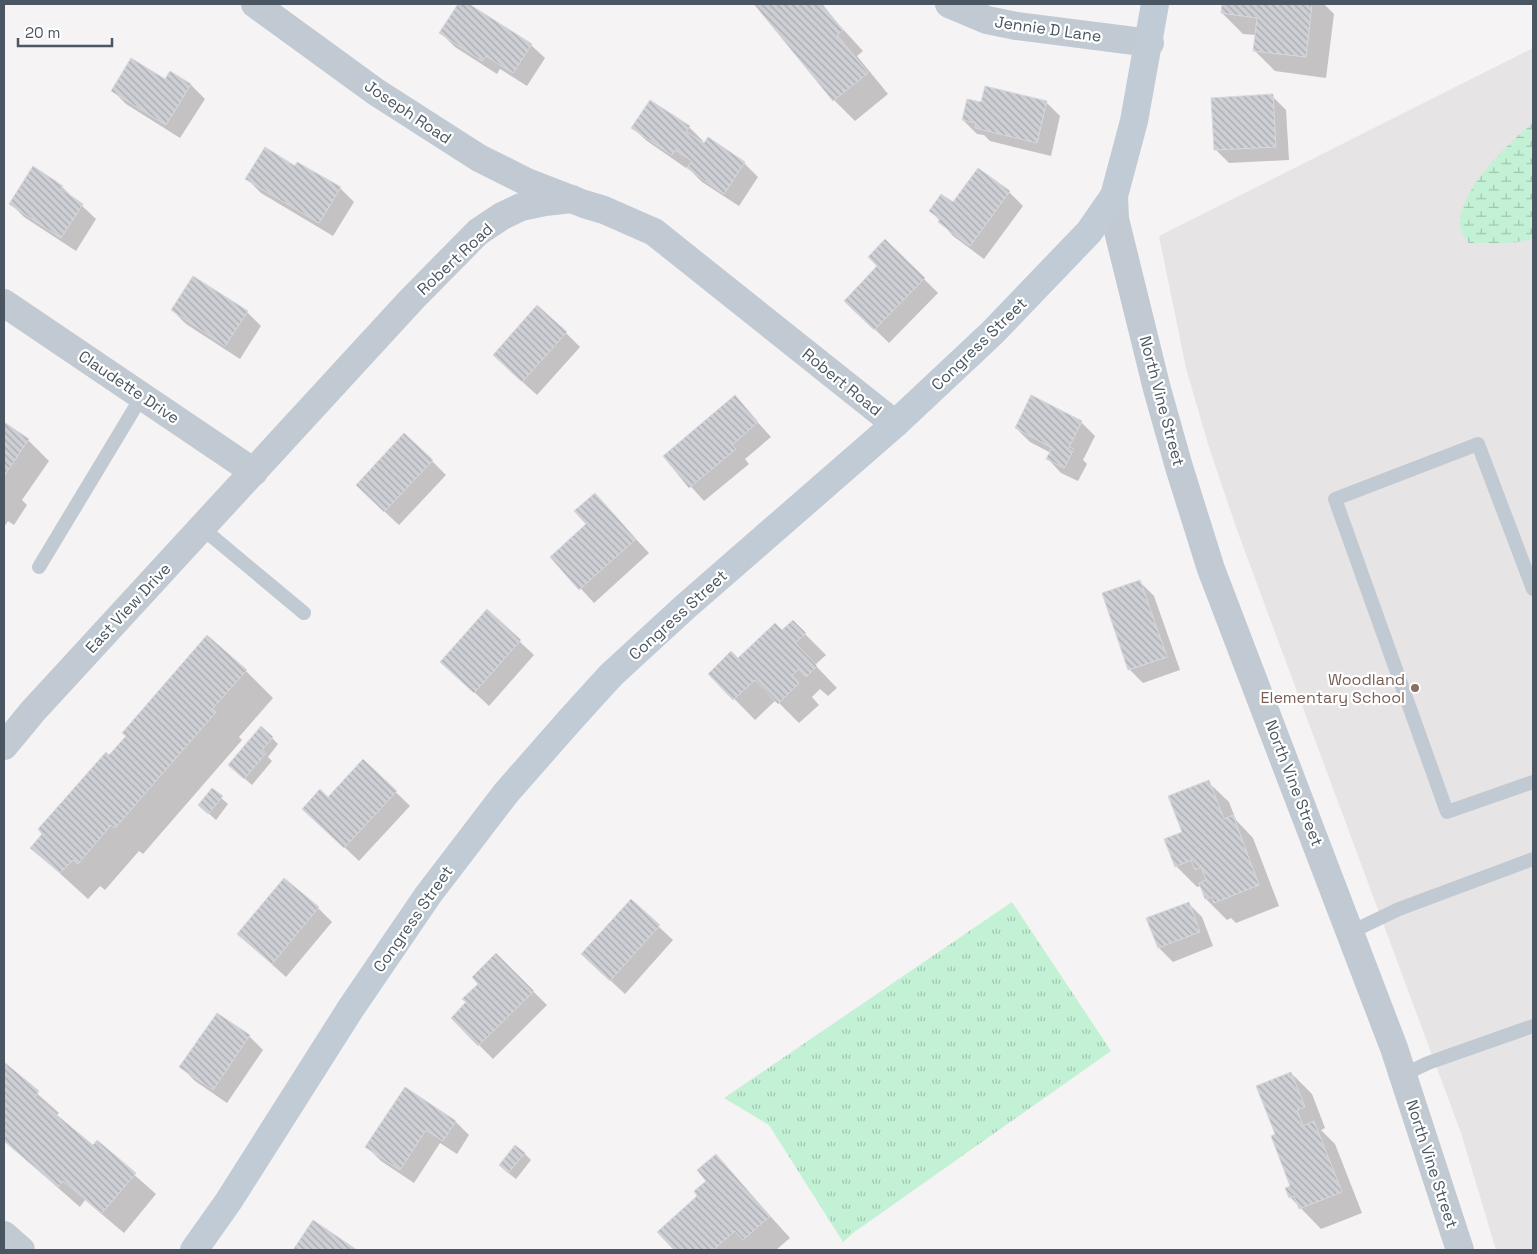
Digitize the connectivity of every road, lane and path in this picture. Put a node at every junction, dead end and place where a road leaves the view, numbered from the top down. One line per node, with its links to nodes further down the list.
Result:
1 (254, 4): 6 (street, Joseph Road)
2 (949, 4): 4 (street, Jennie D Lane)
3 (1155, 4): 4 (main road, Congress Street)
4 (1150, 43): 5 (main road, Congress Street)
5 (1114, 196): 9 (main road, Congress Street); 18 (street, North Vine Street)
6 (572, 199): 9 (street, Robert Road); 10 (street, Robert Road)
7 (4, 303): 8 (street, Claudette Drive)
8 (142, 396): 10 (street, Claudette Drive); 12 (lane)
9 (895, 424): 23 (main road, Congress Street)
10 (254, 472): 11 (street, East View Drive)
11 (202, 528): 14 (lane); 15 (street, East View Drive)
12 (39, 567)
13 (1533, 589): 16 (lane)
14 (304, 612)
15 (4, 746)
16 (1533, 782)
17 (1533, 859): 18 (lane)
18 (1351, 932): 20 (street, North Vine Street)
19 (1533, 1026): 20 (lane)
20 (1403, 1075): 24 (street, North Vine Street)
21 (4, 1235): 22 (street)
22 (21, 1250)
23 (194, 1250)
24 (1460, 1250)

